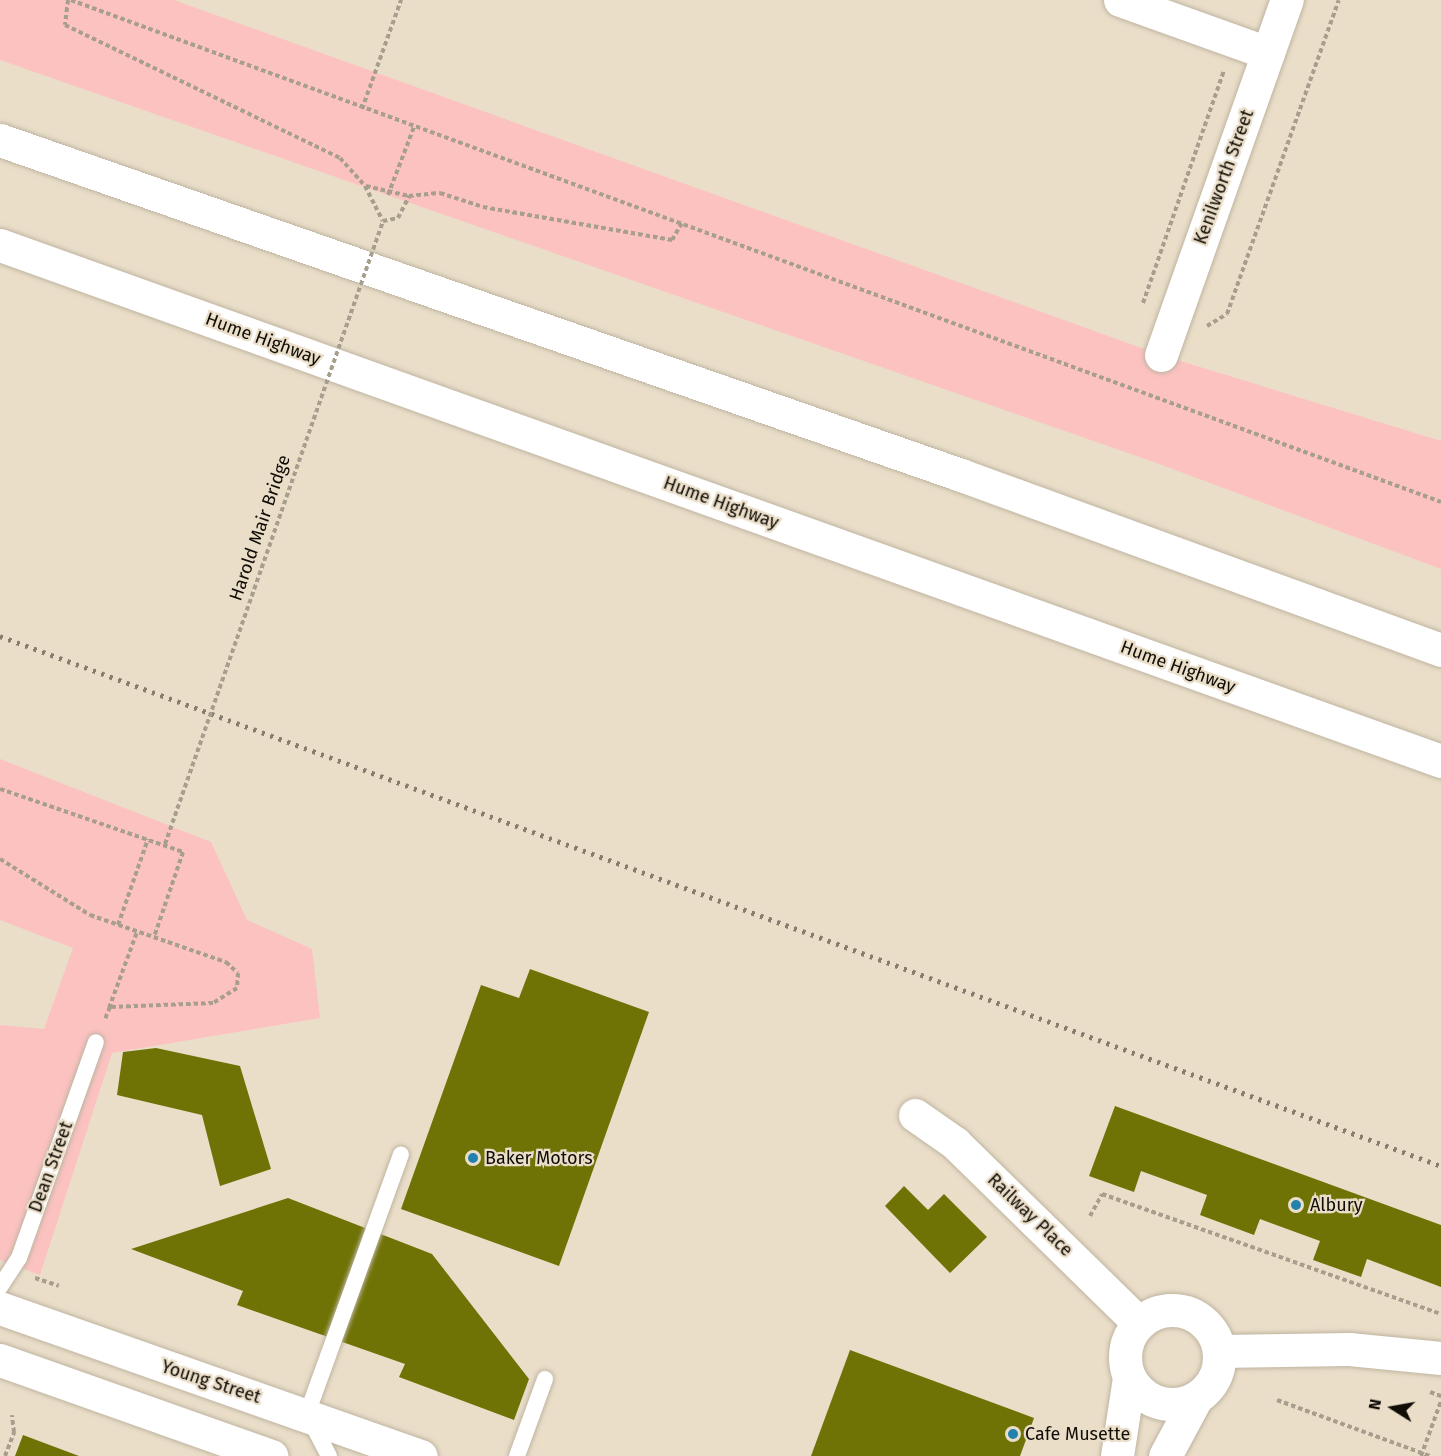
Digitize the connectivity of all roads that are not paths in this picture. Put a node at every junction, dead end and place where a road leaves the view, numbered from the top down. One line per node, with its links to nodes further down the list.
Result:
1 (1120, 0): 3 (main road)
2 (1287, 0): 3 (main road, Kenilworth Street)
3 (1268, 53): 6 (main road, Kenilworth Street)
4 (0, 140): 7 (main road)
5 (0, 245): 8 (main road, Hume Highway)
6 (1161, 355)
7 (1441, 650)
8 (1441, 761)
9 (96, 1042): 12 (lane, Dean Street)
10 (915, 1115): 14 (main road, Railway Place)
11 (401, 1155): 21 (lane)
12 (0, 1287)
13 (0, 1308): 21 (main road, Young Street)
14 (1140, 1323): 15 (main road); 18 (main road)
15 (1220, 1351): 16 (main road); 20 (main road)
16 (1441, 1358)
17 (0, 1360): 22 (main road)
18 (1129, 1378): 20 (main road); 26 (main road)
19 (545, 1379): 25 (lane)
20 (1195, 1400): 27 (main road)
21 (307, 1414): 23 (lane); 24 (main road, Young Street)
22 (271, 1456)
23 (328, 1456)
24 (421, 1456)
25 (517, 1456)
26 (1118, 1456)
27 (1165, 1456)

